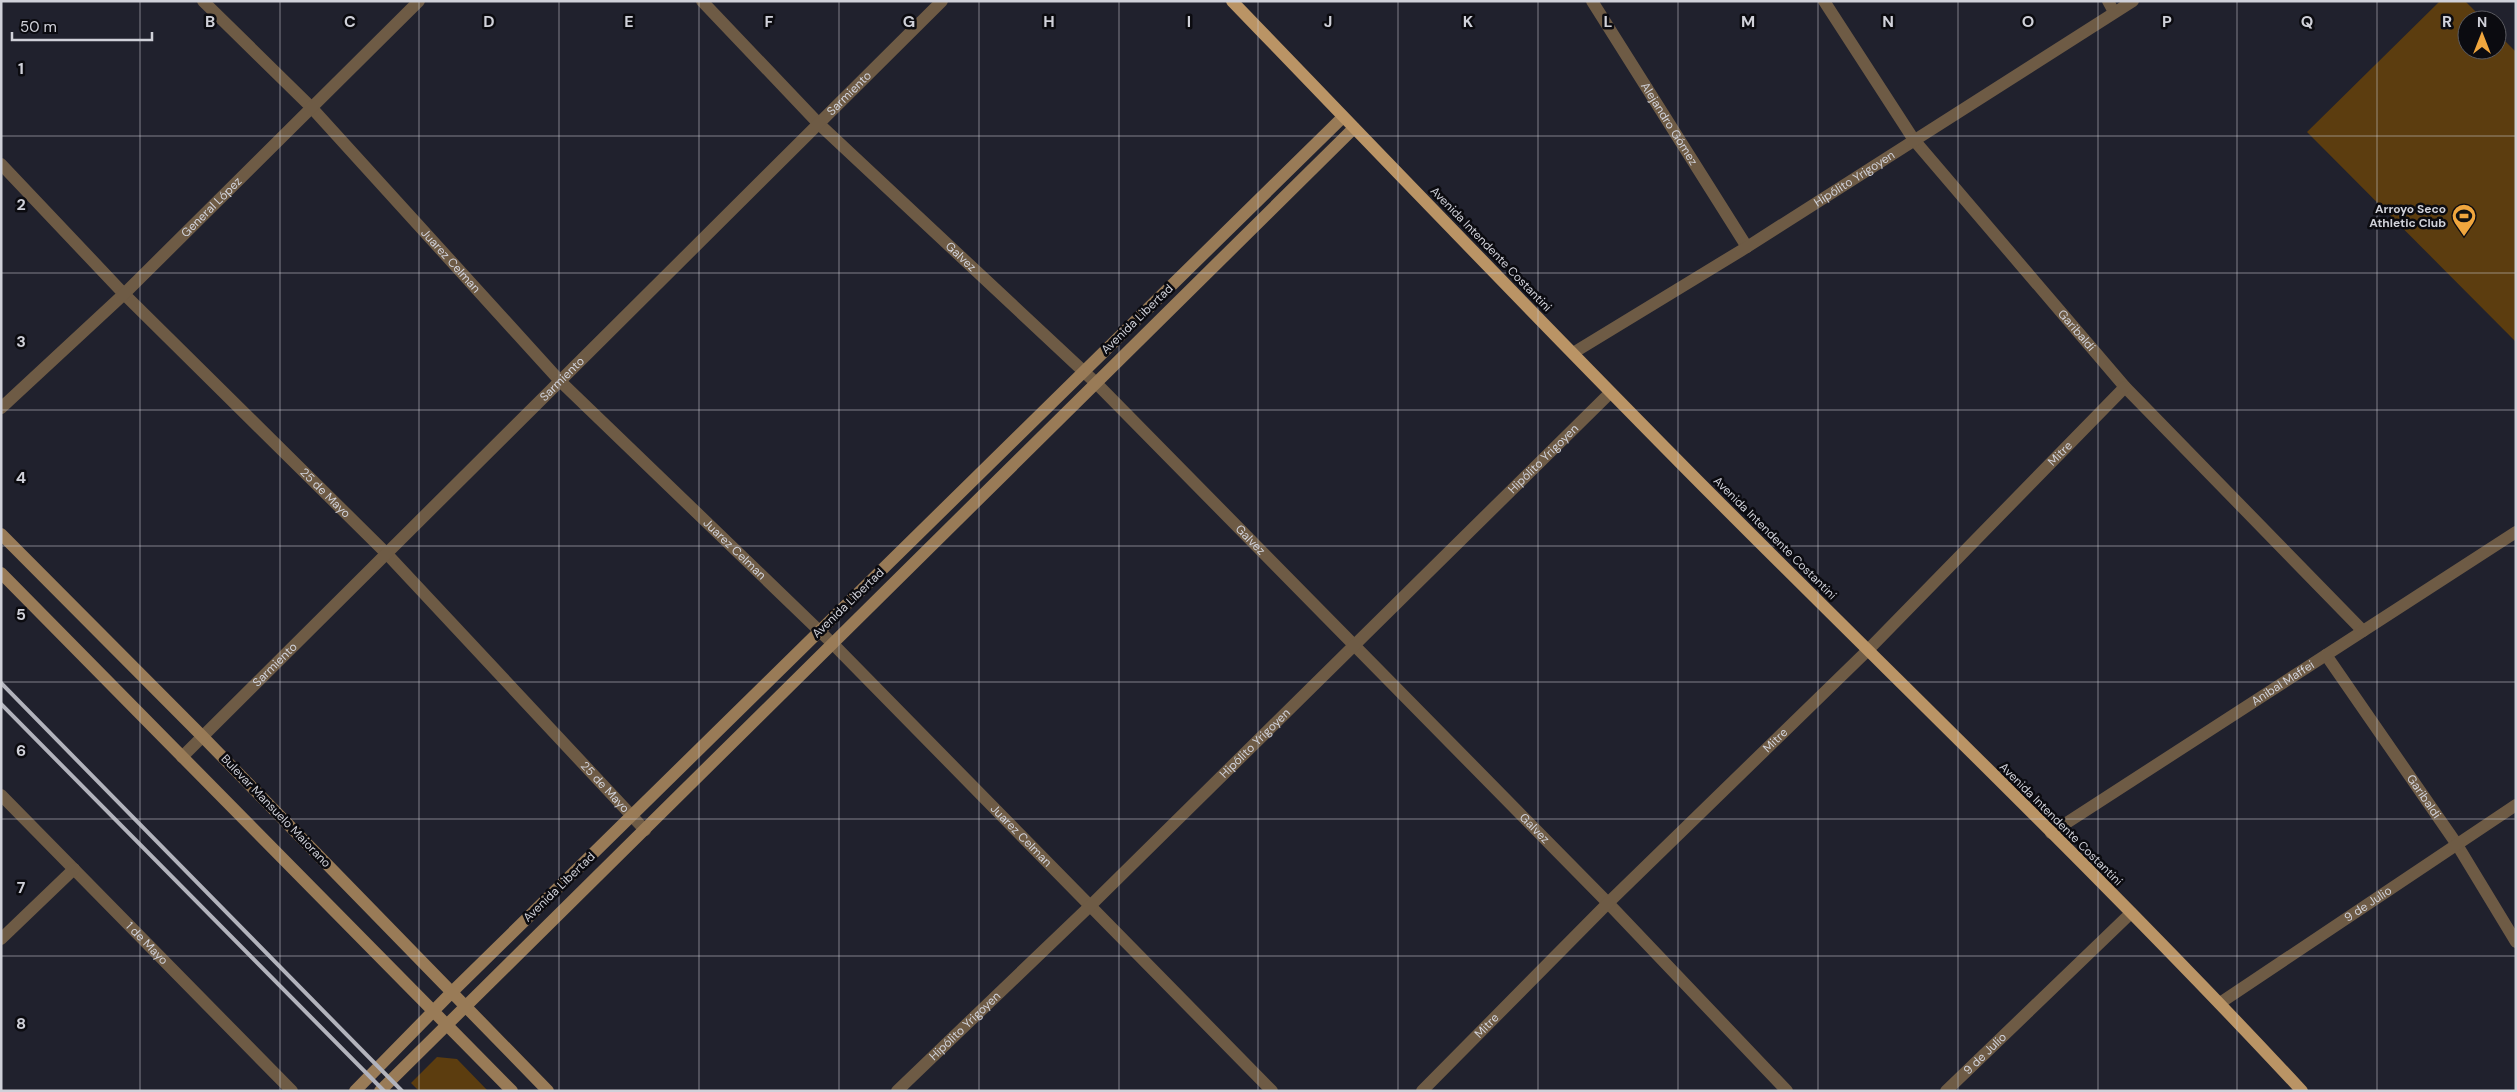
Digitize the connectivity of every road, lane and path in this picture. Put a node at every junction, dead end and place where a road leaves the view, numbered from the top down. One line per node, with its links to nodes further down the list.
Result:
1 (203, 1): 10 (street, Juarez Celman)
2 (419, 1): 10 (street, General López)
3 (702, 1): 12 (street, Galvez)
4 (942, 1): 12 (street, Sarmiento)
5 (1232, 1): 11 (main road, Avenida Intendente Costantini)
6 (1592, 1): 16 (street, Alejandro Gómez)
7 (1824, 1): 14 (street, Garibaldi)
8 (2133, 1): 9 (street, Hipólito Yrigoyen)
9 (2111, 7): 14 (street, Hipólito Yrigoyen)
10 (311, 107): 17 (street, General López); 20 (street, Juarez Celman)
11 (1343, 117): 13 (main road, Avenida Intendente Costantini); 19 (street, Avenida Libertad)
12 (819, 124): 19 (street, Galvez); 20 (street, Sarmiento)
13 (1354, 128): 18 (main road, Avenida Intendente Costantini); 21 (street, Avenida Libertad)
14 (1914, 140): 16 (street, Hipólito Yrigoyen); 22 (street, Garibaldi)
15 (1, 164): 17 (street, 25 de Mayo)
16 (1747, 247): 18 (street, Hipólito Yrigoyen)
17 (124, 294): 24 (street, General López); 27 (street, 25 de Mayo)
18 (1573, 353): 23 (main road, Avenida Intendente Costantini)
19 (1084, 372): 21 (street, Galvez); 29 (street, Avenida Libertad)
20 (560, 382): 27 (street, Sarmiento); 29 (street, Juarez Celman)
21 (1096, 383): 31 (street, Avenida Libertad); 32 (street, Galvez)
22 (2125, 387): 30 (street, Garibaldi); 33 (street, Mitre)
23 (1610, 393): 32 (street, Hipólito Yrigoyen); 33 (main road, Avenida Intendente Costantini)
24 (1, 408)
25 (2516, 532): 30 (street, Anibal Maffei)
26 (1, 534): 35 (street, Bulevar Mansuelo Maiorano)
27 (387, 554): 35 (street, Sarmiento); 39 (street, 25 de Mayo)
28 (1, 573): 36 (street)
29 (820, 631): 31 (street, Juarez Celman); 39 (street, Avenida Libertad)
30 (2363, 631): 34 (street, Anibal Maffei)
31 (833, 644): 40 (street, Avenida Libertad); 45 (street, Juarez Celman)
32 (1355, 644): 44 (street, Galvez); 45 (street, Hipólito Yrigoyen)
33 (1868, 650): 41 (main road, Avenida Intendente Costantini); 44 (street, Mitre)
34 (2326, 655): 41 (street, Anibal Maffei); 42 (street, Garibaldi)
35 (203, 737): 36 (street, Sarmiento); 49 (street, Bulevar Mansuelo Maiorano)
36 (182, 758): 52 (street)
37 (1, 795): 43 (street, 1 de Mayo)
38 (2516, 805): 42 (street, 9 de Julio)
39 (632, 816): 40 (street, 25 de Mayo); 49 (street, Avenida Libertad)
40 (645, 830): 51 (street, Avenida Libertad)
41 (2051, 833): 46 (main road, Avenida Intendente Costantini)
42 (2456, 844): 48 (street, Garibaldi); 50 (street, 9 de Julio)
43 (74, 869): 47 (street); 54 (street, 1 de Mayo)
44 (1608, 903): 61 (street, Mitre); 62 (street, Galvez)
45 (1090, 906): 59 (street, Hipólito Yrigoyen); 60 (street, Juarez Celman)
46 (2131, 913): 50 (main road, Avenida Intendente Costantini); 63 (street, 9 de Julio)
47 (1, 939)
48 (2516, 942)
49 (452, 992): 51 (street, Bulevar Mansuelo Maiorano); 52 (street, Avenida Libertad)
50 (2220, 1003): 64 (main road, Avenida Intendente Costantini)
51 (466, 1006): 53 (street, Avenida Libertad); 58 (street, Bulevar Mansuelo Maiorano)
52 (432, 1012): 53 (street); 55 (street, Avenida Libertad)
53 (446, 1026): 56 (street, Avenida Libertad); 57 (street)
54 (292, 1091)
55 (355, 1091)
56 (380, 1091)
57 (512, 1091)
58 (548, 1091)
59 (897, 1091)
60 (1272, 1091)
61 (1422, 1091)
62 (1787, 1091)
63 (1946, 1091)
64 (2302, 1091)

